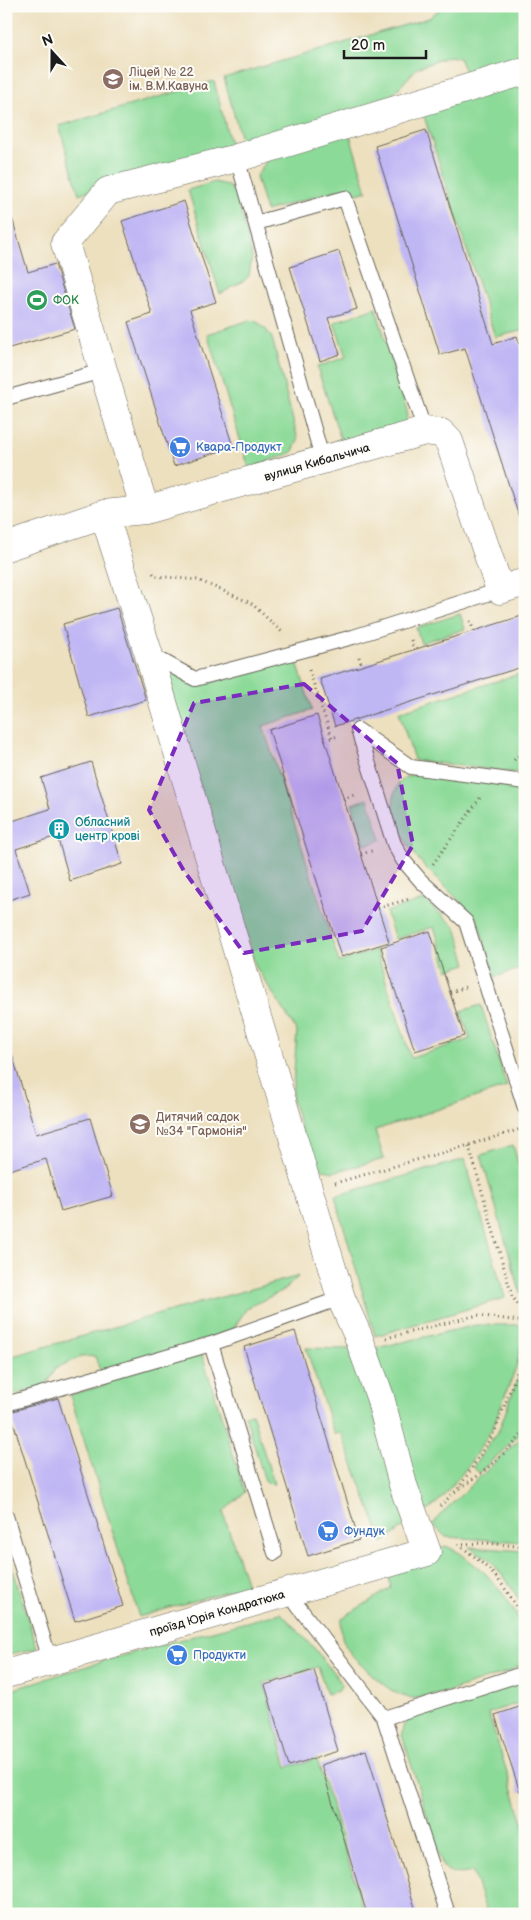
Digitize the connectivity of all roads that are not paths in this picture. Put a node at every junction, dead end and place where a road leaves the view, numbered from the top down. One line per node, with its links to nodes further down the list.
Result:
1 (525, 71): 2 (street)
2 (237, 158): 3 (lane); 4 (street)
3 (256, 223): 6 (lane); 7 (lane)
4 (102, 371): 5 (lane); 8 (street)
5 (6, 398)
6 (425, 431): 7 (street, вулиця Кибальчича); 11 (street)
7 (323, 461): 8 (street, вулиця Кибальчича)
8 (145, 510): 9 (street, вулиця Кибальчича)
9 (104, 514): 10 (street, вулиця Кибальчича); 12 (street)
10 (6, 547)
11 (512, 586): 12 (lane)
12 (148, 652): 15 (street)
13 (525, 782): 14 (lane)
14 (525, 1108)
15 (341, 1298): 16 (lane); 20 (street, проїзд Юрія Кондратюка)
16 (211, 1344): 17 (lane); 19 (lane)
17 (6, 1404)
18 (6, 1516): 21 (lane)
19 (274, 1553)
20 (288, 1593): 21 (street, проїзд Юрія Кондратюка); 24 (lane)
21 (50, 1660): 23 (street, проїзд Юрія Кондратюка)
22 (525, 1673): 24 (lane)
23 (6, 1674)
24 (384, 1718): 25 (lane)
25 (448, 1914)

